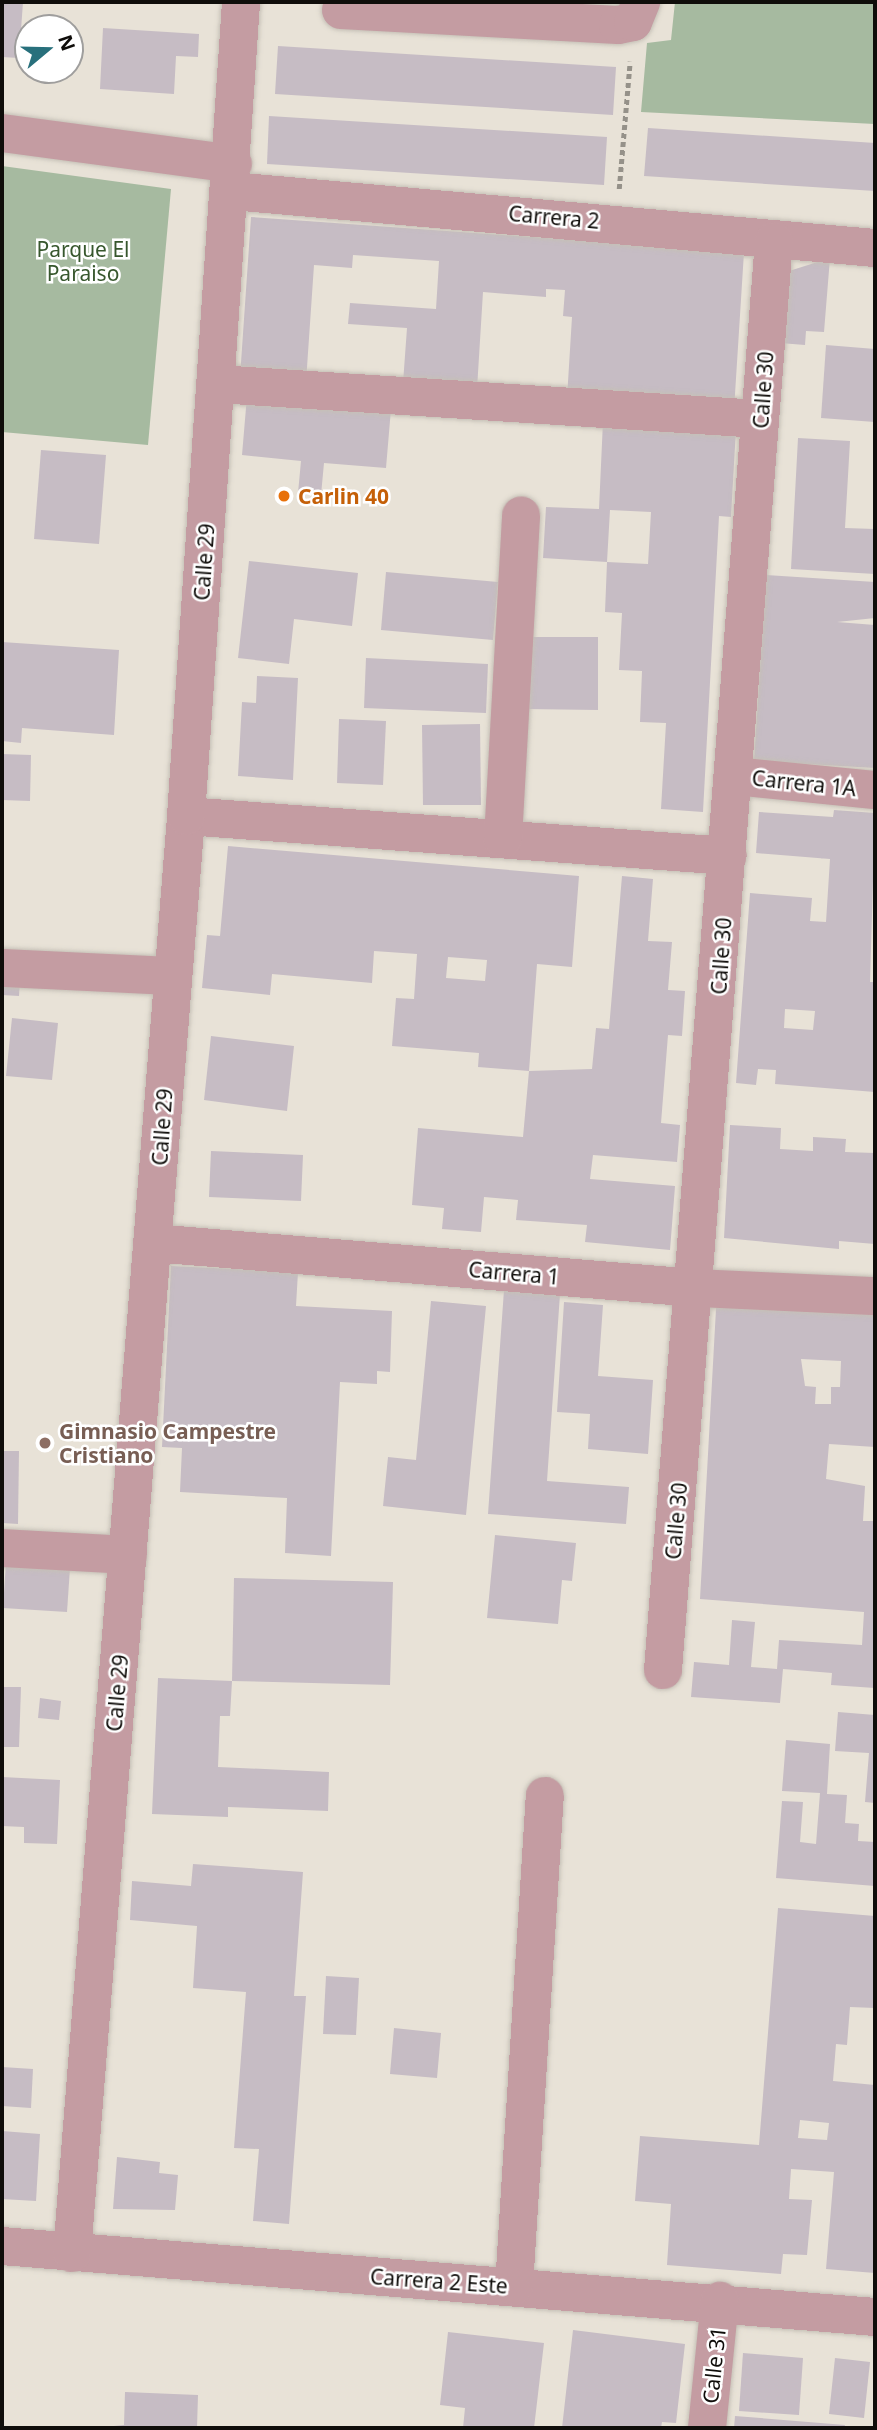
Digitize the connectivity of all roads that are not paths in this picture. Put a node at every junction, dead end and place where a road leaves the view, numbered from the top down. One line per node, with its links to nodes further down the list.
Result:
1 (241, 2): 5 (street, Calle 29)
2 (341, 10): 3 (street)
3 (637, 12)
4 (2, 133): 5 (street, Carrera 2)
5 (232, 178): 6 (street, Carrera 2); 8 (street, Calle 29)
6 (774, 241): 7 (street, Carrera 2); 9 (street, Calle 30)
7 (875, 248)
8 (217, 384): 9 (street); 13 (street, Calle 29)
9 (760, 419): 11 (street, Calle 30)
10 (522, 515): 14 (street)
11 (734, 776): 12 (street, Carrera 1A); 15 (street, Calle 30)
12 (875, 790)
13 (186, 816): 14 (street); 17 (street, Calle 29)
14 (503, 839): 15 (street)
15 (728, 856): 19 (street, Calle 30)
16 (2, 968): 17 (street)
17 (173, 976): 18 (street, Calle 29)
18 (153, 1243): 19 (street, Carrera 1); 22 (street, Calle 29)
19 (696, 1288): 20 (street, Carrera 1); 23 (street, Calle 30)
20 (875, 1296)
21 (2, 1548): 22 (street)
22 (128, 1555): 26 (street, Calle 29)
23 (663, 1670)
24 (545, 1796): 27 (street)
25 (2, 2246): 26 (street, Carrera 2 Este)
26 (72, 2252): 27 (street, Carrera 2 Este)
27 (514, 2286): 28 (street, Carrera 2 Este)
28 (720, 2301): 29 (street, Carrera 2 Este); 30 (street, Calle 31)
29 (875, 2317)
30 (707, 2428)

